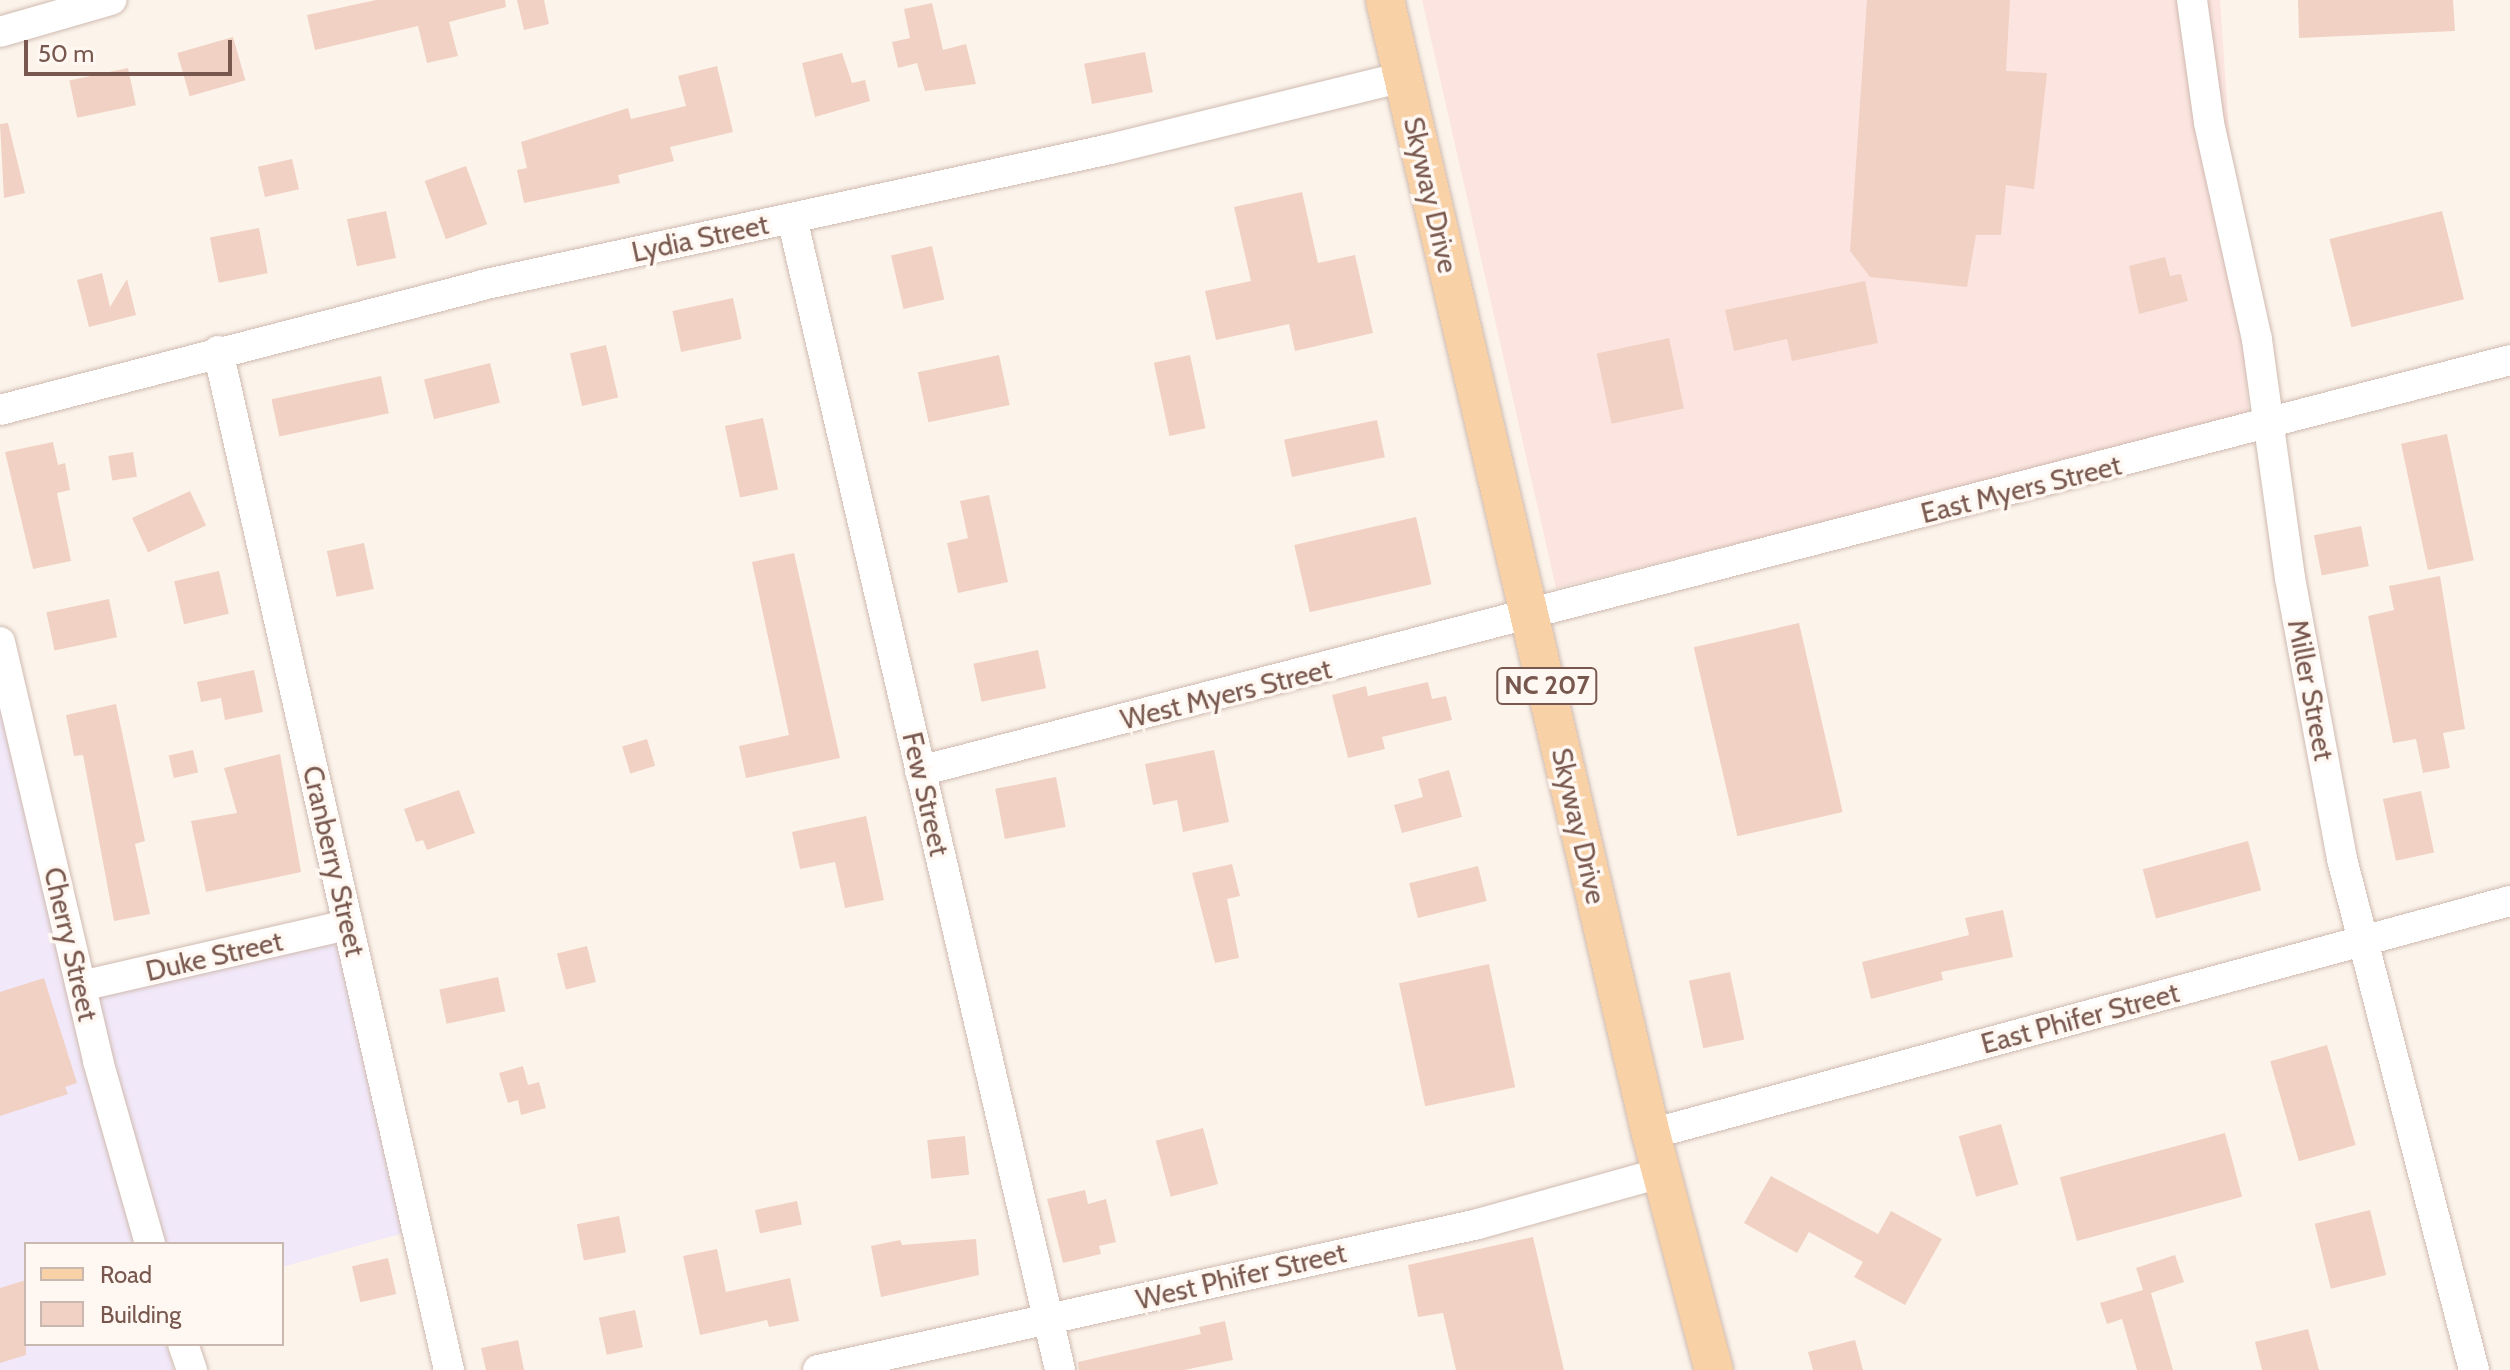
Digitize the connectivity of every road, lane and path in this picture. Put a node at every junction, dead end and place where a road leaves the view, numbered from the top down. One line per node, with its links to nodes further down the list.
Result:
1 (111, 0): 4 (street)
2 (1385, 0): 5 (main road, Skyway Drive / NC 207)
3 (2192, 0): 10 (street, Miller Street)
4 (0, 32)
5 (1403, 77): 6 (street, Lydia Street); 11 (main road, Skyway Drive / NC 207)
6 (792, 218): 7 (street, Lydia Street); 13 (street, Few Street)
7 (218, 351): 9 (street, Lydia Street); 15 (street, Cranberry Street)
8 (2510, 360): 10 (street, East Myers Street)
9 (0, 410)
10 (2266, 426): 11 (street, East Myers Street); 16 (street, Miller Street)
11 (1531, 616): 13 (street, West Myers Street); 18 (main road, Skyway Drive / NC 207)
12 (0, 642): 17 (street, Cherry Street)
13 (920, 771): 21 (street, Few Street)
14 (2510, 901): 16 (street, East Phifer Street)
15 (348, 925): 17 (street, Duke Street); 24 (street, Cranberry Street)
16 (2363, 941): 18 (street, East Phifer Street); 28 (street, Miller Street)
17 (81, 986): 20 (street, Cherry Street)
18 (1651, 1134): 19 (main road, Skyway Drive / NC 207)
19 (1661, 1173): 21 (street, West Phifer Street); 27 (main road, Skyway Drive / NC 207)
20 (149, 1242)
21 (1046, 1321): 25 (street, West Phifer Street); 26 (street, Few Street)
22 (184, 1346): 23 (street)
23 (192, 1370)
24 (449, 1370)
25 (818, 1370)
26 (1060, 1370)
27 (1714, 1370)
28 (2474, 1370)

